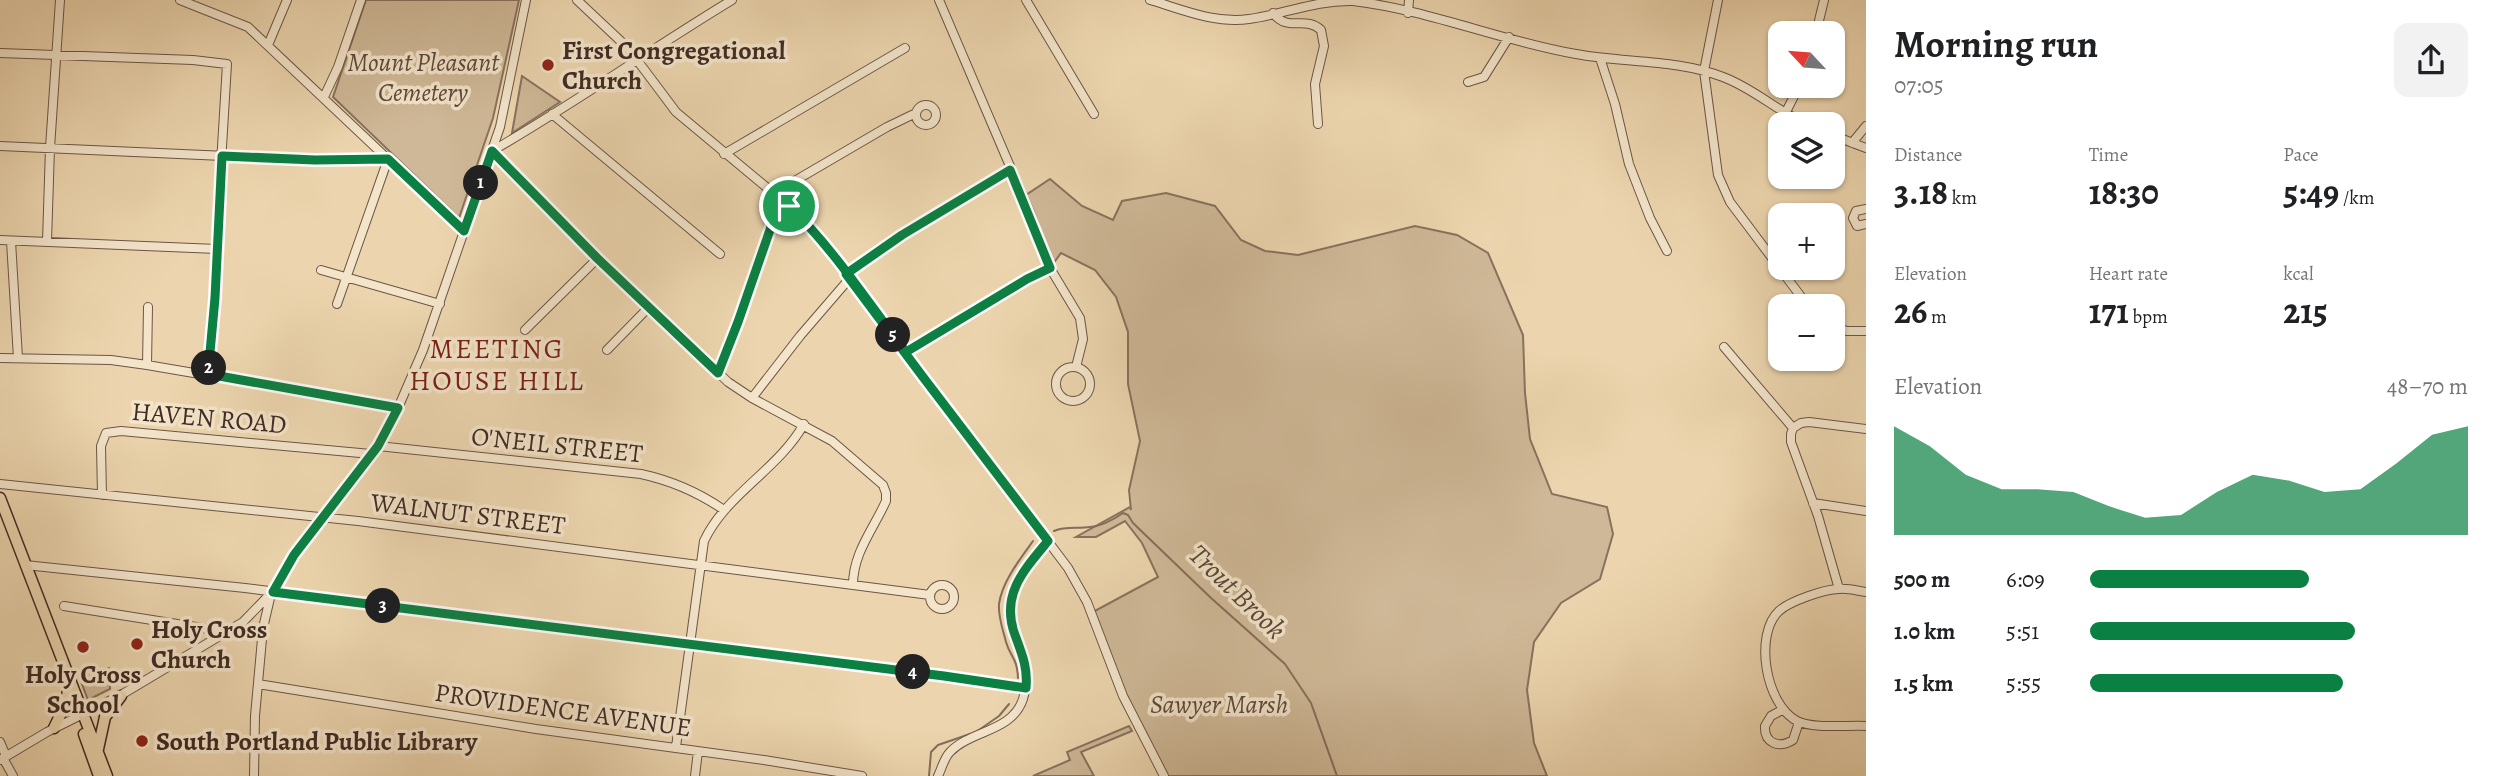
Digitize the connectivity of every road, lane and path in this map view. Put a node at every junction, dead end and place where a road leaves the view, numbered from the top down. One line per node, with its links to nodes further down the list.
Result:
1 (60, 0): 21 (street)
2 (180, 0): 18 (street)
3 (287, 0): 18 (street)
4 (361, 0): 26 (street)
5 (526, 0): 38 (street)
6 (577, 0): 23 (street)
7 (732, 0): 23 (street)
8 (939, 0): 42 (street)
9 (1026, 0): 30 (street)
10 (1150, 0): 14 (street)
11 (1409, 0): 15 (street)
12 (1718, 0): 24 (street)
13 (1825, 0): 16 (street)
14 (1273, 13): 15 (street); 31 (street)
15 (1408, 13): 17 (street)
16 (1819, 21)
17 (1510, 37): 22 (street); 25 (street)
18 (268, 45): 26 (street)
19 (905, 48): 39 (street)
20 (0, 53): 21 (street)
21 (55, 55): 36 (street); 40 (street)
22 (1600, 58): 24 (street); 52 (street)
23 (637, 60): 29 (street); 39 (street)
24 (1704, 71): 27 (street); 59 (street)
25 (1468, 82)
26 (324, 97): 41 (street)
27 (1782, 112)
28 (916, 113): 43 (street)
29 (552, 114): 38 (street); 53 (street)
30 (1094, 114)
31 (1318, 124)
32 (1866, 126): 34 (street)
33 (1845, 140): 34 (street)
34 (1852, 143): 37 (street)
35 (0, 146): 36 (street)
36 (50, 148): 40 (street); 50 (street)
37 (1866, 148)
38 (492, 151): 47 (street); 54 (street)
39 (724, 154): 43 (street)
40 (222, 156): 41 (street); 51 (street)
41 (388, 159): 47 (street); 58 (street)
42 (1010, 170): 55 (street); 57 (street)
43 (774, 193): 44 (street)
44 (789, 206): 57 (street); 74 (street)
45 (1866, 209): 46 (street)
46 (1866, 224)
47 (464, 231): 61 (street)
48 (0, 240): 49 (street)
49 (11, 241): 50 (street); 71 (street)
50 (47, 242): 51 (street)
51 (217, 249): 75 (street)
52 (1667, 251)
53 (720, 254)
54 (597, 258): 63 (street); 64 (street)
55 (1050, 268): 69 (street); 73 (street)
56 (321, 270): 58 (street)
57 (848, 276): 69 (street); 76 (street)
58 (346, 279): 60 (street); 61 (street)
59 (1799, 294)
60 (337, 304)
61 (439, 304): 77 (street)
62 (148, 307): 72 (street)
63 (649, 307): 68 (street); 74 (street)
64 (525, 330)
65 (1845, 330): 66 (street)
66 (1866, 331)
67 (1724, 347): 79 (street)
68 (607, 350)
69 (906, 352): 90 (street)
70 (0, 358): 71 (street)
71 (18, 358): 72 (street)
72 (147, 365): 75 (street)
73 (1076, 368): 73 (street)
74 (718, 373): 76 (street)
75 (208, 374): 77 (street)
76 (752, 398): 78 (street)
77 (398, 408): 81 (street)
78 (804, 424): 87 (street); 93 (street)
79 (1793, 428): 80 (street); 86 (street)
80 (1866, 429)
81 (378, 446): 82 (street); 87 (street, O'NEIL STREET)
82 (371, 454): 84 (street, HAVEN ROAD); 89 (street)
83 (0, 484): 84 (street, WALNUT STREET)
84 (102, 495): 89 (street, WALNUT STREET)
85 (0, 498): 91 (main road)
86 (1813, 503): 88 (street); 94 (street)
87 (724, 510): 92 (street)
88 (1866, 511)
89 (322, 518): 92 (street, WALNUT STREET); 95 (street)
90 (1048, 541): 103 (street); 123 (street)
91 (25, 565): 95 (street); 101 (main road)
92 (699, 566): 93 (street, WALNUT STREET); 100 (street)
93 (853, 585): 97 (street, WALNUT STREET)
94 (1839, 589): 96 (street); 106 (street)
95 (273, 592): 99 (street); 100 (street); 102 (street)
96 (1866, 592)
97 (930, 595)
98 (64, 606): 99 (street)
99 (222, 635): 105 (street)
100 (690, 644): 103 (street); 112 (street)
101 (58, 655): 104 (main road); 107 (main road)
102 (258, 684): 112 (street, PROVIDENCE AVENUE); 119 (street)
103 (1026, 688): 122 (street)
104 (68, 691): 107 (main road); 110 (main road)
105 (121, 695): 107 (street); 114 (main road)
106 (1782, 710): 108 (street); 108 (street)
107 (81, 716): 110 (street); 114 (main road); 117 (main road)
108 (1800, 722): 109 (street)
109 (1866, 726)
110 (54, 728): 115 (street)
111 (0, 742): 115 (street)
112 (676, 747): 113 (street, PROVIDENCE AVENUE)
113 (698, 751): 120 (street); 121 (street, PROVIDENCE AVENUE)
114 (98, 752): 118 (main road)
115 (3, 758): 116 (street)
116 (13, 776)
117 (99, 776)
118 (107, 776)
119 (254, 776)
120 (695, 776)
121 (862, 776)
122 (939, 776)
123 (1164, 776)

